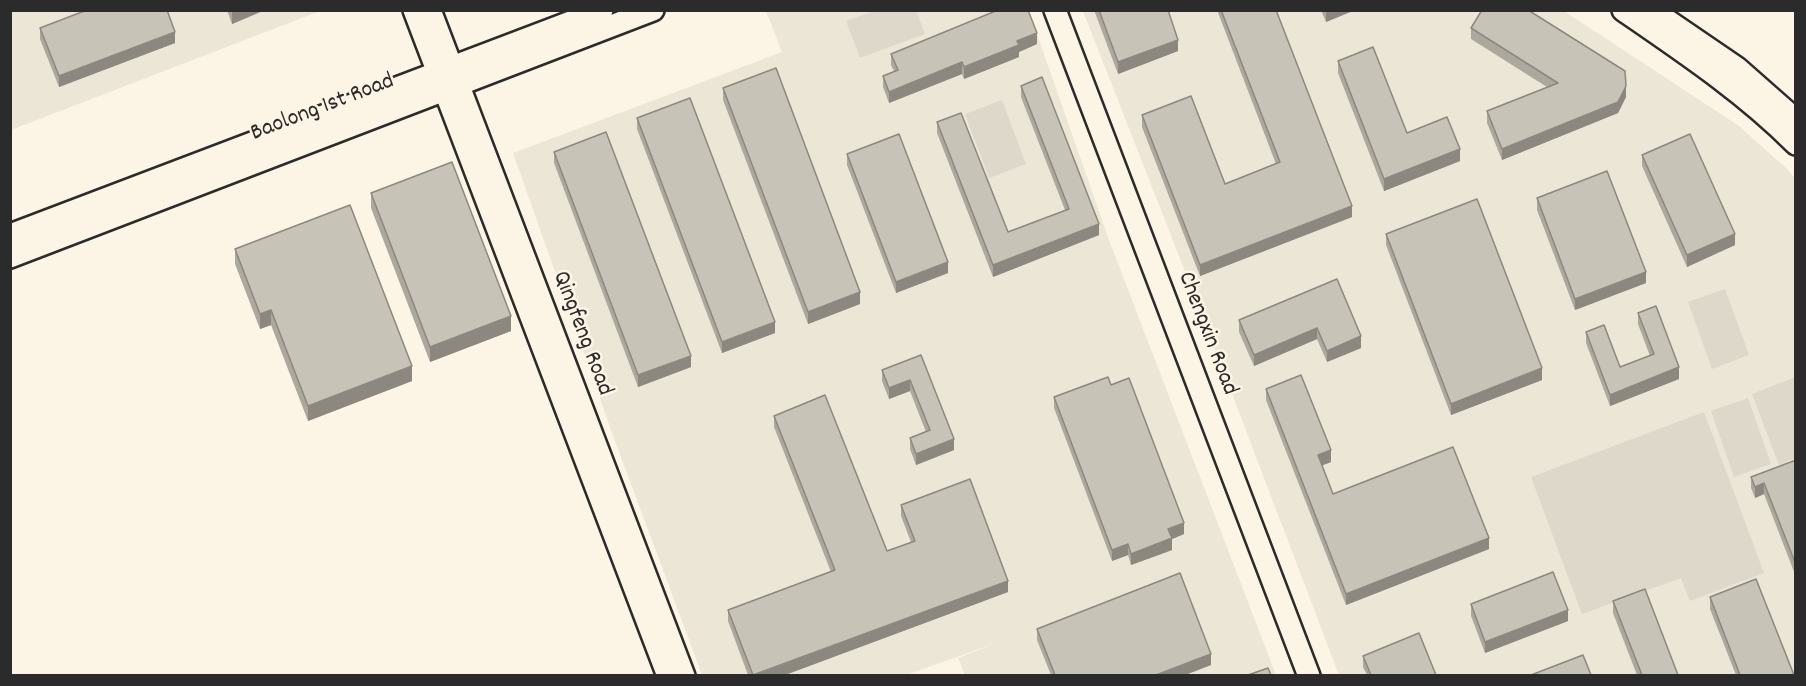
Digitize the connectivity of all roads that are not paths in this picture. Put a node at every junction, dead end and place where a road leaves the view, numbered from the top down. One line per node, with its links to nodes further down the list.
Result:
1 (414, 10): 8 (street, Qingfeng Road)
2 (430, 10): 8 (street, Qingfeng Road)
3 (602, 10): 8 (street, Baolong 1st Road)
4 (653, 10): 8 (street, Baolong 1st Road)
5 (1055, 10): 15 (street, Chengxin Road)
6 (1623, 10): 10 (street)
7 (1652, 10): 9 (street)
8 (448, 79): 11 (street, Baolong 1st Road); 12 (street, Baolong 1st Road); 13 (street, Qingfeng Road); 14 (street, Qingfeng Road)
9 (1796, 120)
10 (1796, 144)
11 (10, 235)
12 (10, 257)
13 (668, 675)
14 (684, 675)
15 (1309, 675)

